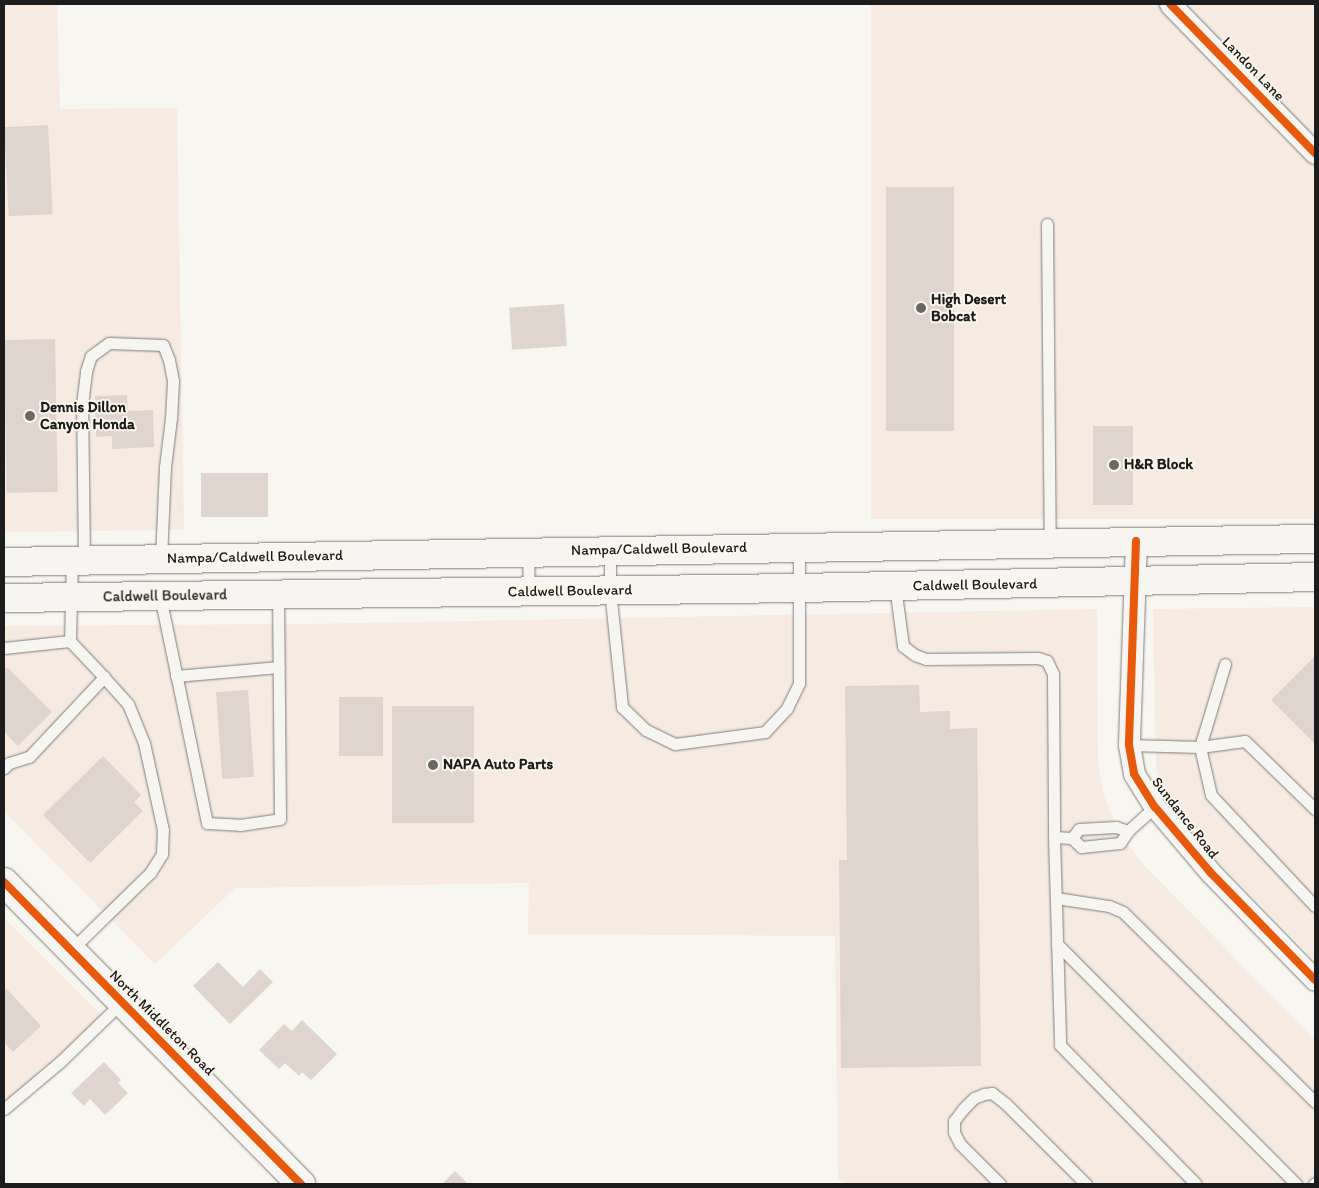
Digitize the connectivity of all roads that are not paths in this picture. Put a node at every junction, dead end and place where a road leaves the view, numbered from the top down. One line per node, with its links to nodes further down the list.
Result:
1 (1170, 4): 2 (street, Landon Lane)
2 (1315, 154)
3 (1047, 224): 6 (lane)
4 (1315, 539): 5 (main road, Nampa/Caldwell Boulevard)
5 (1136, 541): 6 (main road, Nampa/Caldwell Boulevard); 14 (street, Sundance Road)
6 (1050, 542): 7 (main road, Nampa/Caldwell Boulevard)
7 (799, 547): 8 (main road, Nampa/Caldwell Boulevard); 16 (lane)
8 (610, 550): 9 (main road, Nampa/Caldwell Boulevard); 17 (lane)
9 (528, 552): 10 (main road, Nampa/Caldwell Boulevard); 18 (lane)
10 (161, 559): 11 (main road, Nampa/Caldwell Boulevard); 11 (lane)
11 (78, 560): 12 (main road, Nampa/Caldwell Boulevard); 21 (lane)
12 (4, 562)
13 (1315, 577): 14 (main road)
14 (1136, 581): 15 (main road, Caldwell Boulevard); 29 (street, Sundance Road)
15 (894, 586): 16 (main road, Caldwell Boulevard); 35 (lane)
16 (800, 588): 17 (main road, Caldwell Boulevard); 17 (lane)
17 (610, 590): 18 (main road, Caldwell Boulevard)
18 (528, 592): 19 (main road, Caldwell Boulevard)
19 (278, 594): 20 (main road, Caldwell Boulevard); 26 (lane)
20 (160, 596): 21 (main road, Caldwell Boulevard); 27 (lane)
21 (72, 597): 22 (main road, Caldwell Boulevard); 23 (lane)
22 (4, 598)
23 (70, 641): 24 (lane); 28 (lane)
24 (4, 648)
25 (1225, 664): 30 (lane)
26 (279, 667): 27 (lane); 27 (lane)
27 (176, 676)
28 (104, 678): 31 (lane); 41 (lane)
29 (1129, 744): 30 (lane); 32 (street, Sundance Road)
30 (1200, 747): 33 (lane); 39 (lane)
31 (6, 763)
32 (1155, 807): 34 (lane); 42 (street, Sundance Road)
33 (1315, 809)
34 (1128, 831): 36 (lane); 36 (lane)
35 (1054, 837): 36 (lane); 38 (lane)
36 (1072, 838)
37 (4, 882): 41 (main road, North Middleton Road)
38 (1056, 898): 40 (lane); 44 (lane)
39 (1315, 906)
40 (1057, 944): 49 (lane); 50 (lane)
41 (71, 950): 43 (main road, North Middleton Road)
42 (1315, 980)
43 (122, 1002): 45 (lane); 46 (main road, North Middleton Road)
44 (1315, 1102)
45 (4, 1109)
46 (302, 1184)
47 (1000, 1184): 48 (lane)
48 (1086, 1184)
49 (1196, 1184)
50 (1296, 1184)

